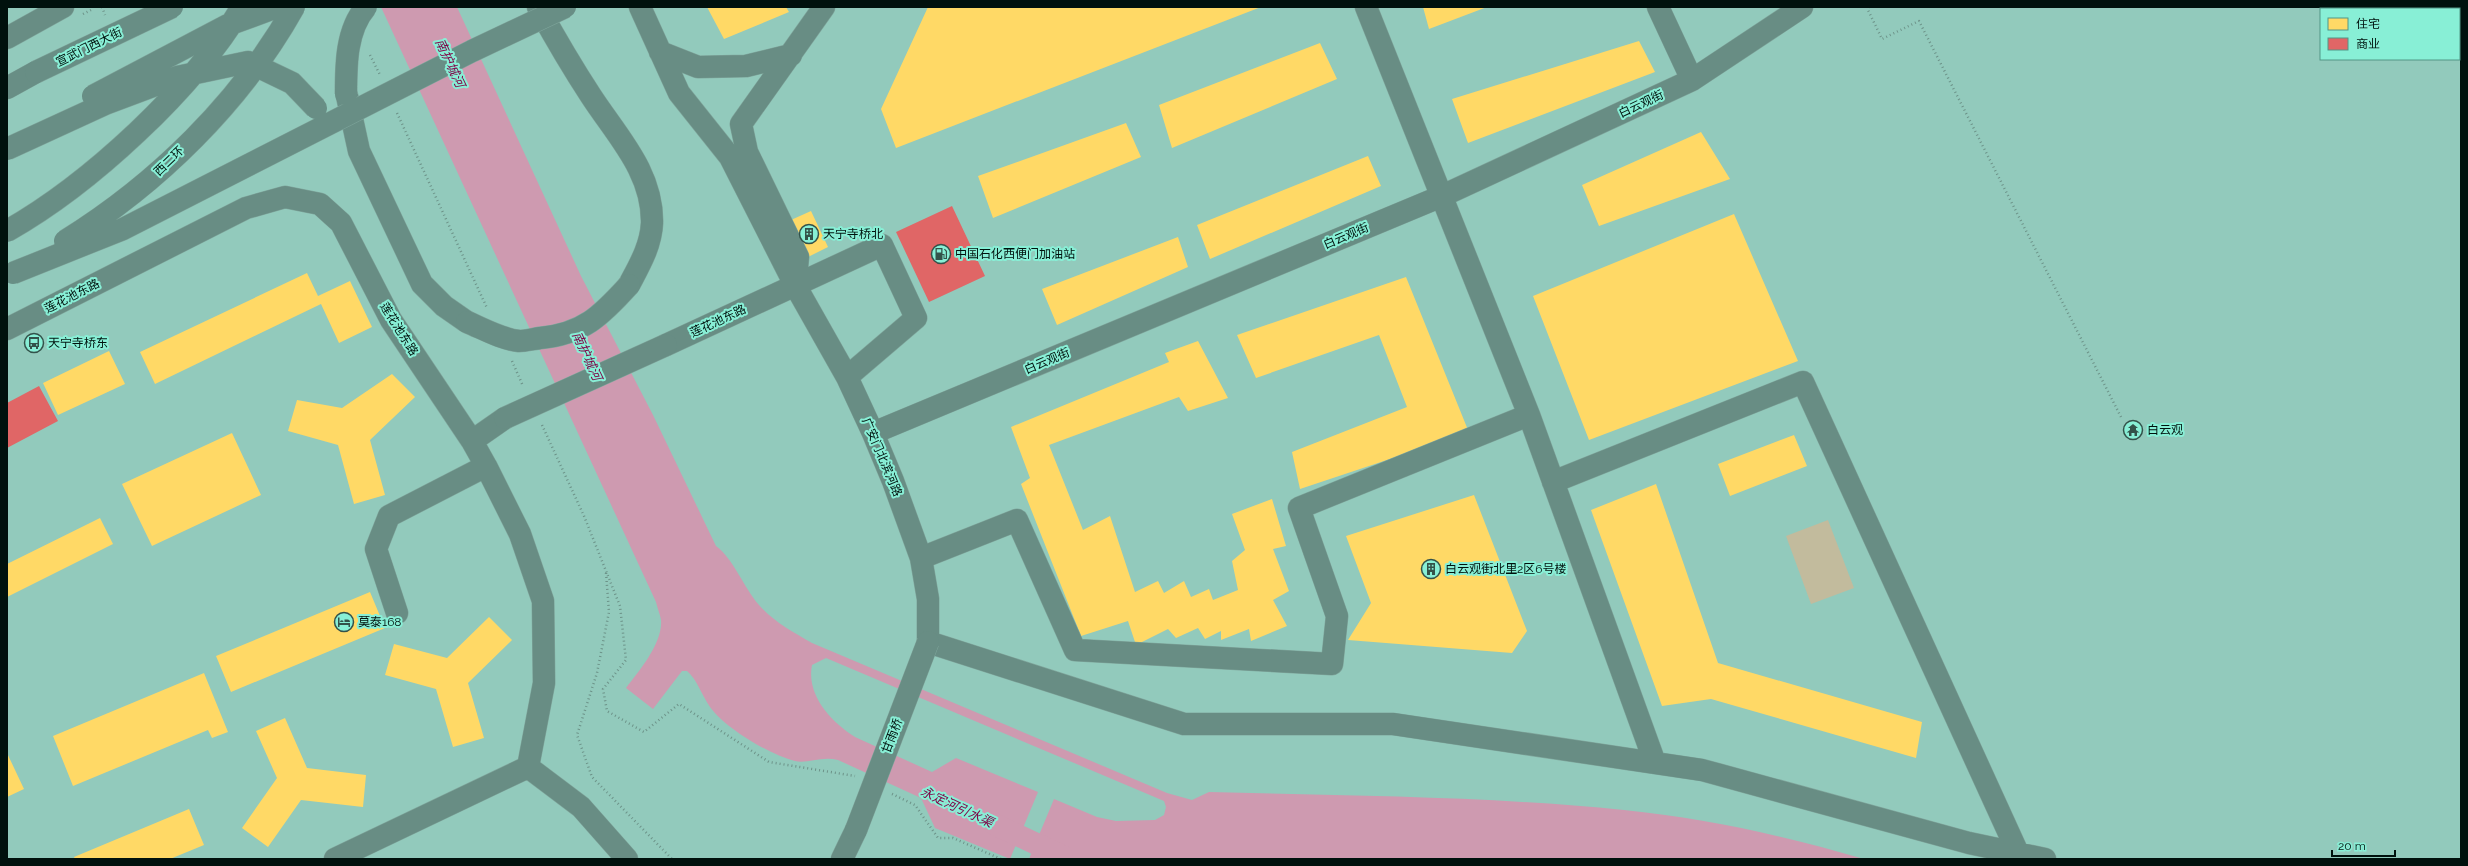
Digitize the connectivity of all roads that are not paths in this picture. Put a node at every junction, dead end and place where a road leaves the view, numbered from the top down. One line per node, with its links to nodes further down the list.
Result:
1 (63, 7): 15 (street)
2 (136, 7): 18 (highway, bridge)
3 (172, 7): 18 (highway, 宣武门西大街, bridge)
4 (242, 7): 25 (highway, bridge)
5 (277, 7): 21 (highway, bridge)
6 (294, 7): 26 (highway, 西二环, bridge)
7 (366, 7): 23 (highway, bridge)
8 (538, 7): 23 (highway, bridge)
9 (565, 7): 26 (highway, bridge)
10 (640, 7): 16 (street)
11 (1366, 7): 24 (street)
12 (1658, 7): 19 (street)
13 (1802, 7): 19 (street, 白云观街)
14 (822, 8): 17 (street)
15 (7, 38)
16 (660, 52): 17 (street); 27 (street)
17 (790, 55): 27 (street)
18 (36, 72): 20 (highway, 宣武门西大街)
19 (1692, 80): 24 (street, 白云观街)
20 (7, 88)
21 (7, 141)
22 (7, 149): 23 (highway, bridge)
23 (359, 151)
24 (1442, 196): 30 (street); 31 (street, 白云观街)
25 (7, 231)
26 (10, 275)
27 (795, 285): 29 (street, 广安门北滨河路); 29 (street, 莲花池东路); 32 (street, 莲花池东路, bridge)
28 (7, 329): 32 (street, 莲花池东路)
29 (847, 377): 31 (street, 广安门北滨河路)
30 (1529, 415): 34 (street); 35 (street)
31 (873, 433): 35 (street, 广安门北滨河路)
32 (472, 441): 33 (street)
33 (486, 466): 36 (street); 39 (street)
34 (1553, 482): 38 (street); 40 (street)
35 (921, 558): 37 (street, 广安门北滨河路)
36 (397, 613)
37 (928, 642): 38 (street); 43 (street, 甘雨桥, bridge)
38 (1655, 763): 40 (street)
39 (528, 767): 41 (street); 42 (street)
40 (2018, 853): 44 (street)
41 (335, 859)
42 (627, 859)
43 (842, 859)
44 (2044, 859)

